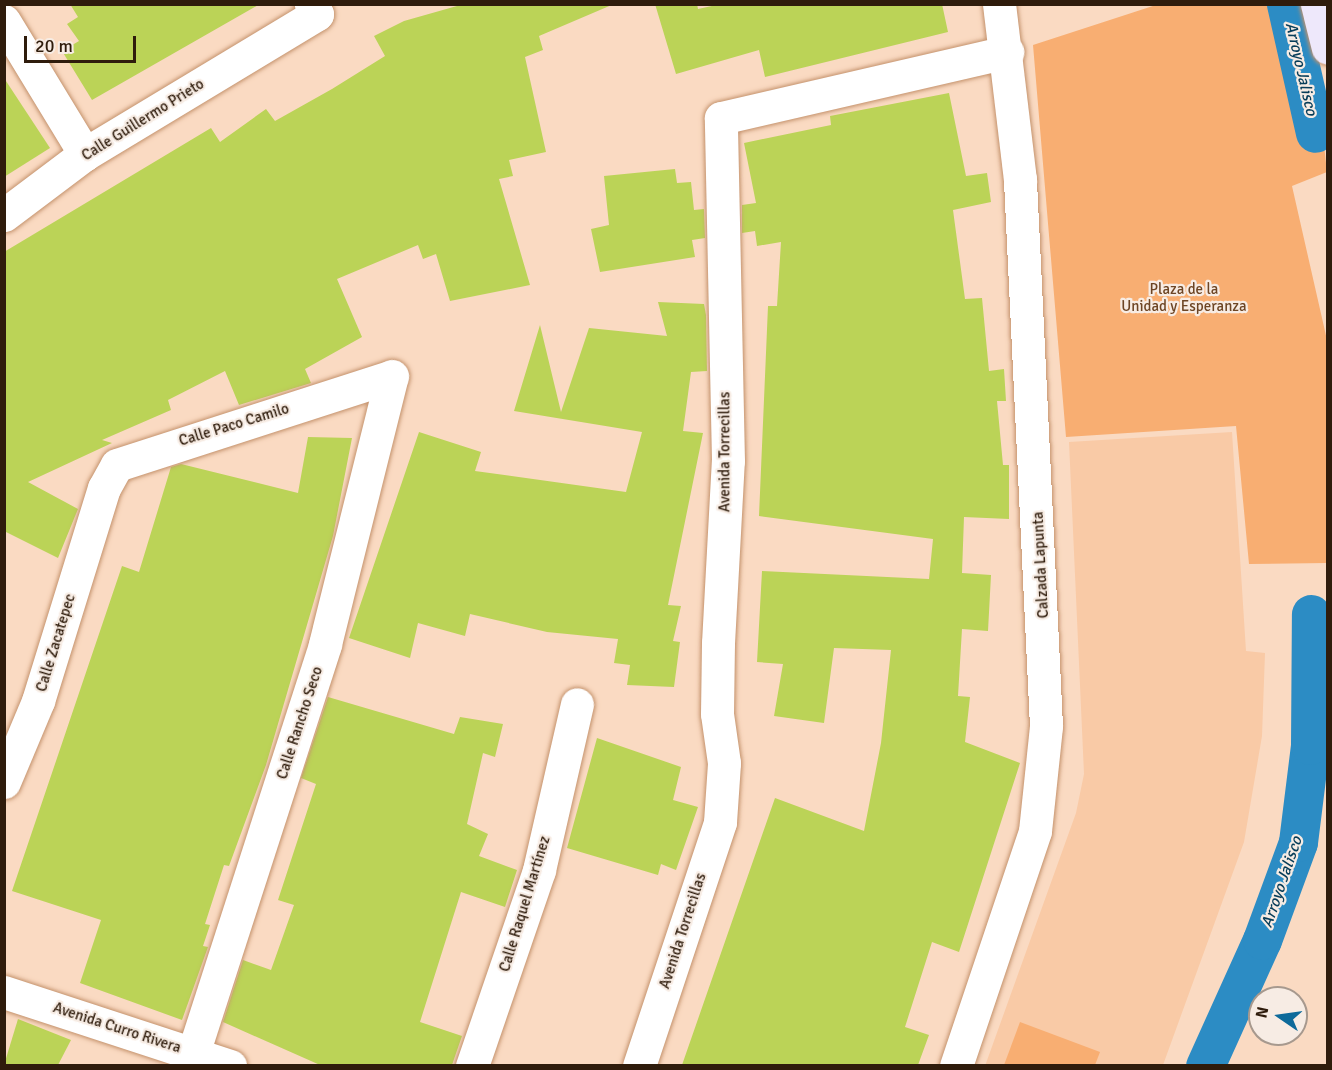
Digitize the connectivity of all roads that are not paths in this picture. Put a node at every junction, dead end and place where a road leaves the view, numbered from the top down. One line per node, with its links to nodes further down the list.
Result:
1 (999, 4): 6 (street, Calzada Lapunta)
2 (1317, 4): 5 (main road)
3 (314, 9): 7 (street, Calle Guillermo Prieto)
4 (4, 21): 7 (street)
5 (1328, 48)
6 (1007, 52): 17 (street, Avenida Torrecillas); 18 (street, Calzada Lapunta)
7 (85, 154): 8 (street, Calle Guillermo Prieto)
8 (4, 215)
9 (392, 376): 10 (street, Calle Paco Camilo); 14 (street, Calle Rancho Seco)
10 (100, 502): 12 (street, Calle Zacatepec)
11 (577, 704): 16 (street, Calle Raquel Martínez)
12 (4, 782)
13 (4, 992): 14 (street, Avenida Curro Rivera)
14 (191, 1059): 15 (street, Avenida Curro Rivera)
15 (230, 1065)
16 (472, 1065)
17 (639, 1065)
18 (956, 1065)

